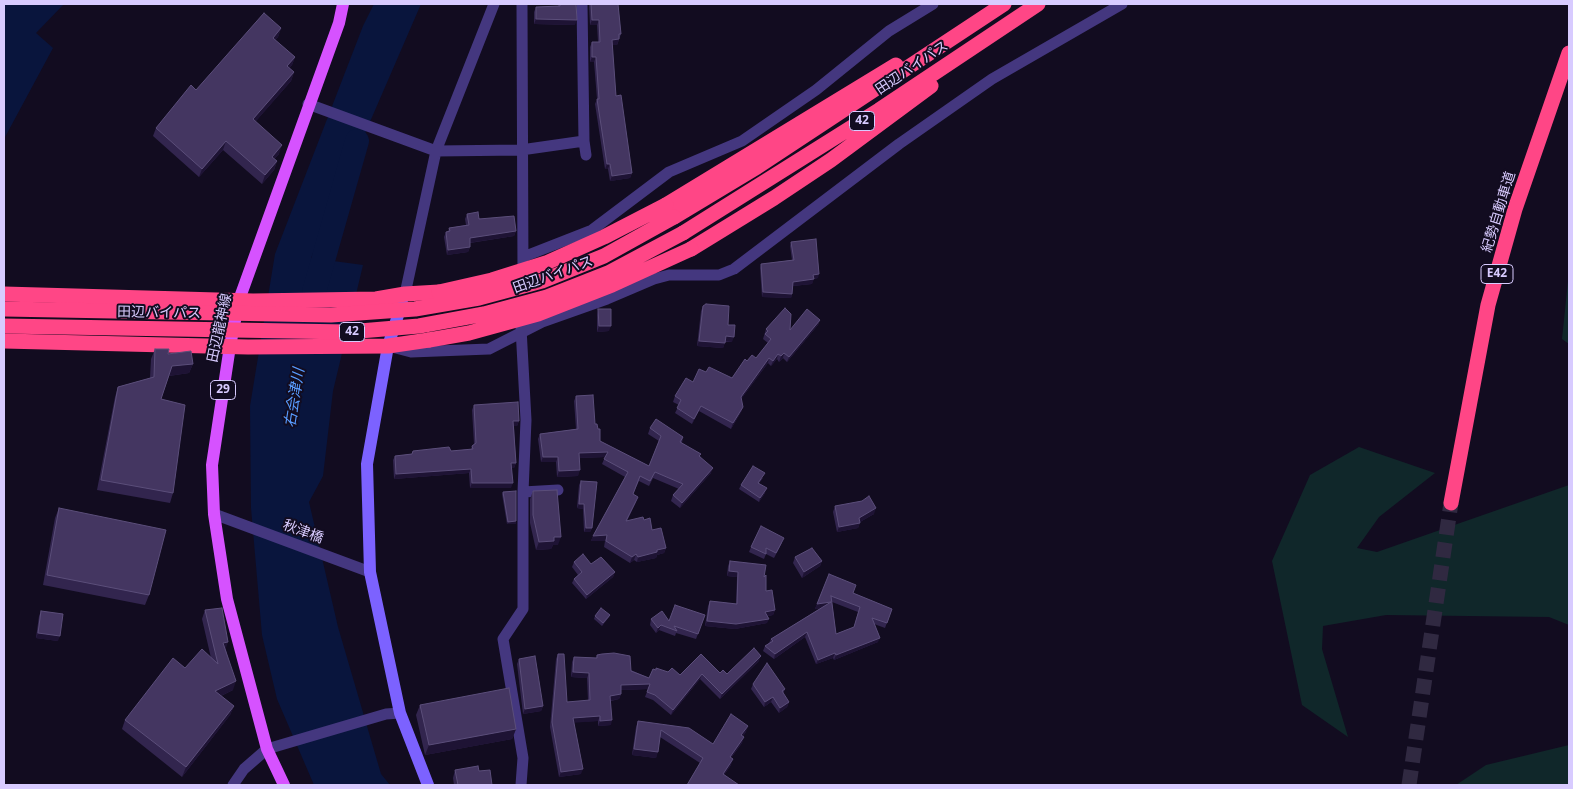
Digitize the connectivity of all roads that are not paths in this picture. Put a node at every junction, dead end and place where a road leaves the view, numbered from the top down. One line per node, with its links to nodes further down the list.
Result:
1 (343, 4): 12 (main road, 田辺龍神線 / 29)
2 (494, 4): 14 (street)
3 (522, 4): 15 (street)
4 (582, 4): 13 (street)
5 (933, 4): 18 (street)
6 (998, 4): 17 (highway)
7 (1004, 4): 17 (highway, 田辺バイパス / 42)
8 (1038, 4): 10 (highway, 田辺バイパス / 42)
9 (1122, 4): 24 (street)
10 (1017, 18): 23 (highway, 田辺バイパス / 42, bridge); 27 (highway, bridge)
11 (1569, 53): 30 (highway, 紀勢自動車道 / E42)
12 (314, 106): 14 (street); 21 (main road, 田辺龍神線 / 29)
13 (584, 141): 15 (street); 16 (street)
14 (431, 149): 15 (street); 20 (street)
15 (521, 150): 18 (street)
16 (586, 155)
17 (670, 211): 20 (highway, bridge); 22 (highway, 田辺バイパス / 42, bridge)
18 (524, 257): 24 (street)
19 (4, 294): 21 (highway)
20 (405, 294): 21 (highway); 27 (street)
21 (246, 300): 26 (main road, 田辺龍神線 / 29)
22 (4, 310)
23 (4, 326)
24 (521, 333): 27 (street); 29 (street)
25 (4, 341): 26 (highway)
26 (230, 346): 27 (highway); 31 (main road, 田辺龍神線 / 29)
27 (388, 346): 32 (street)
28 (558, 490): 29 (street)
29 (523, 492): 38 (street)
30 (1451, 503)
31 (214, 514): 32 (street, 秋津橋); 34 (main road, 田辺龍神線 / 29)
32 (370, 572): 33 (street)
33 (400, 713): 34 (street); 37 (street)
34 (272, 748): 35 (street); 36 (main road, 田辺龍神線 / 29)
35 (233, 785)
36 (284, 785)
37 (428, 785)
38 (521, 785)

